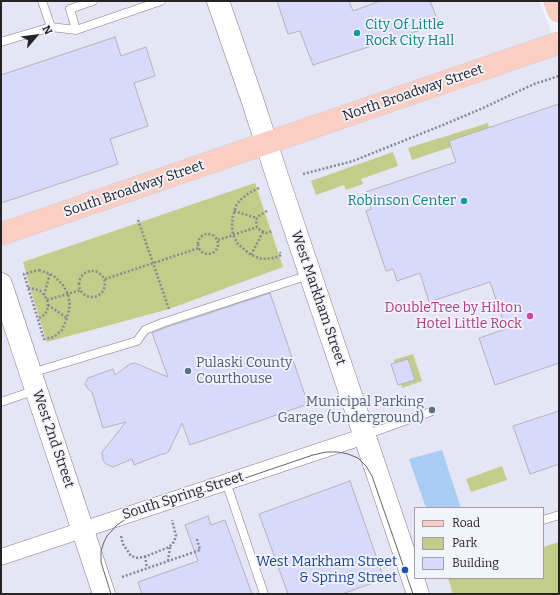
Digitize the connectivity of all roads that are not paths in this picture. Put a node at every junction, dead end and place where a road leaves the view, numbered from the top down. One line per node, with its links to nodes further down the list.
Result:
1 (42, 1): 7 (lane)
2 (93, 1): 8 (lane)
3 (161, 1): 8 (lane)
4 (218, 1): 11 (street, West Markham Street)
5 (555, 1): 6 (main road)
6 (559, 12)
7 (51, 27): 8 (lane); 9 (lane)
8 (76, 30)
9 (1, 42)
10 (559, 43): 11 (main road, North Broadway Street)
11 (266, 143): 12 (main road, South Broadway Street); 13 (street, West Markham Street)
12 (1, 234)
13 (310, 275): 15 (lane); 18 (street, West Markham Street)
14 (1, 284): 15 (street, West 2nd Street)
15 (34, 381): 16 (lane); 22 (street, West 2nd Street)
16 (1, 402)
17 (430, 412): 18 (lane)
18 (365, 436): 19 (street, South Spring Street); 24 (street, West Markham Street)
19 (226, 482): 22 (street, South Spring Street); 27 (lane)
20 (559, 515): 21 (lane)
21 (544, 520)
22 (83, 529): 23 (street, South Spring Street); 26 (street, West 2nd Street)
23 (1, 557)
24 (412, 566)
25 (415, 579): 28 (street, West Markham Street)
26 (104, 594)
27 (264, 594)
28 (418, 594)

